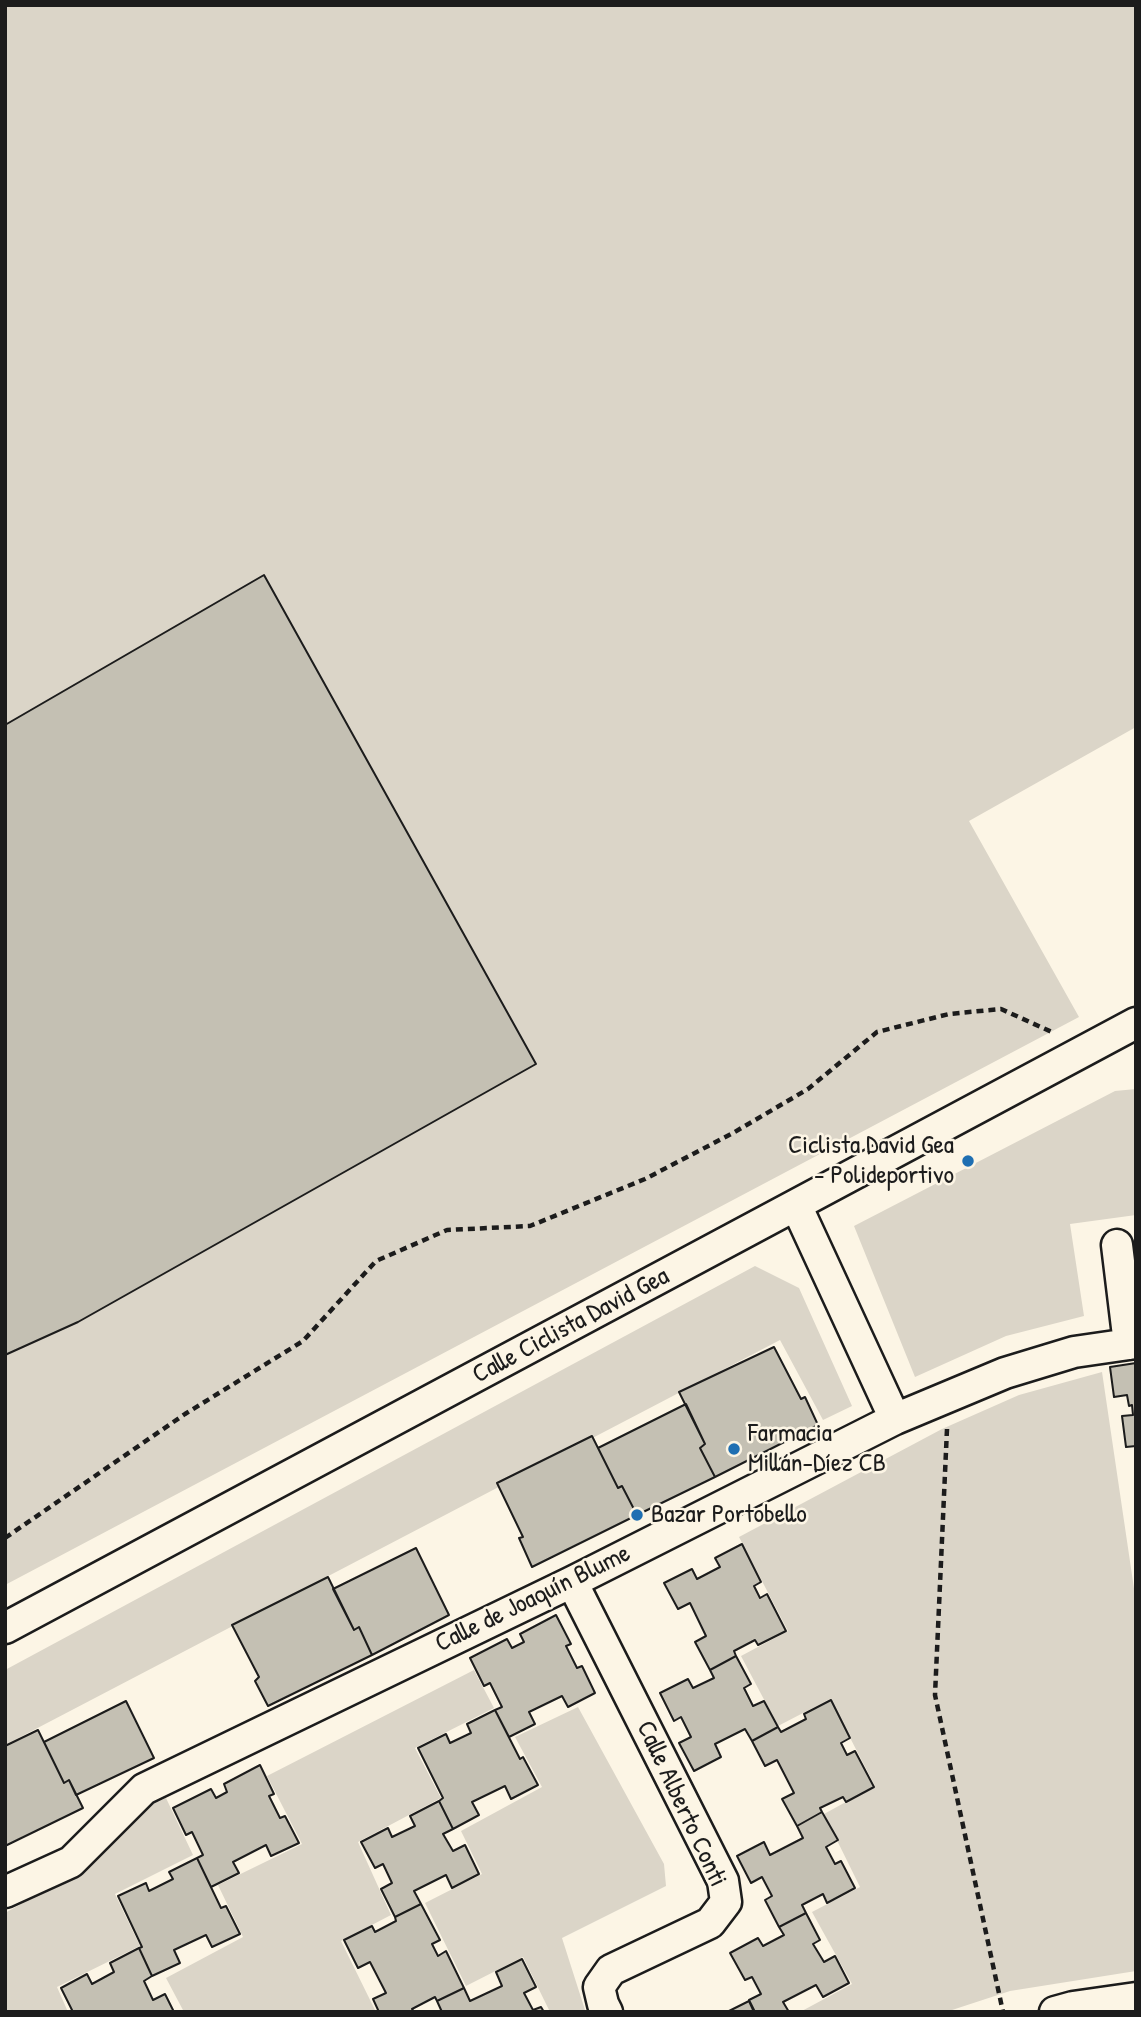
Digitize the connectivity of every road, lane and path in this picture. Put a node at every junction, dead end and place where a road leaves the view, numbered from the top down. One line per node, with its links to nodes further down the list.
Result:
1 (1136, 1023): 2 (street, Calle Ciclista David Gea)
2 (1088, 1048): 3 (street, Calle Ciclista David Gea); 8 (path)
3 (796, 1205): 7 (street); 10 (street, Calle Ciclista David Gea)
4 (1117, 1245): 5 (street, Calle de Joaquín Blume)
5 (1132, 1344): 6 (street, Calle de Joaquín Blume)
6 (948, 1397): 7 (street, Calle de Joaquín Blume); 14 (path)
7 (895, 1419): 9 (street, Calle de Joaquín Blume)
8 (5, 1538)
9 (572, 1582): 11 (street, Calle de Joaquín Blume); 13 (street, Calle Alberto Conti)
10 (5, 1628)
11 (5, 1892)
12 (1136, 1998): 15 (street)
13 (607, 2012)
14 (1003, 2012)
15 (1055, 2012)

